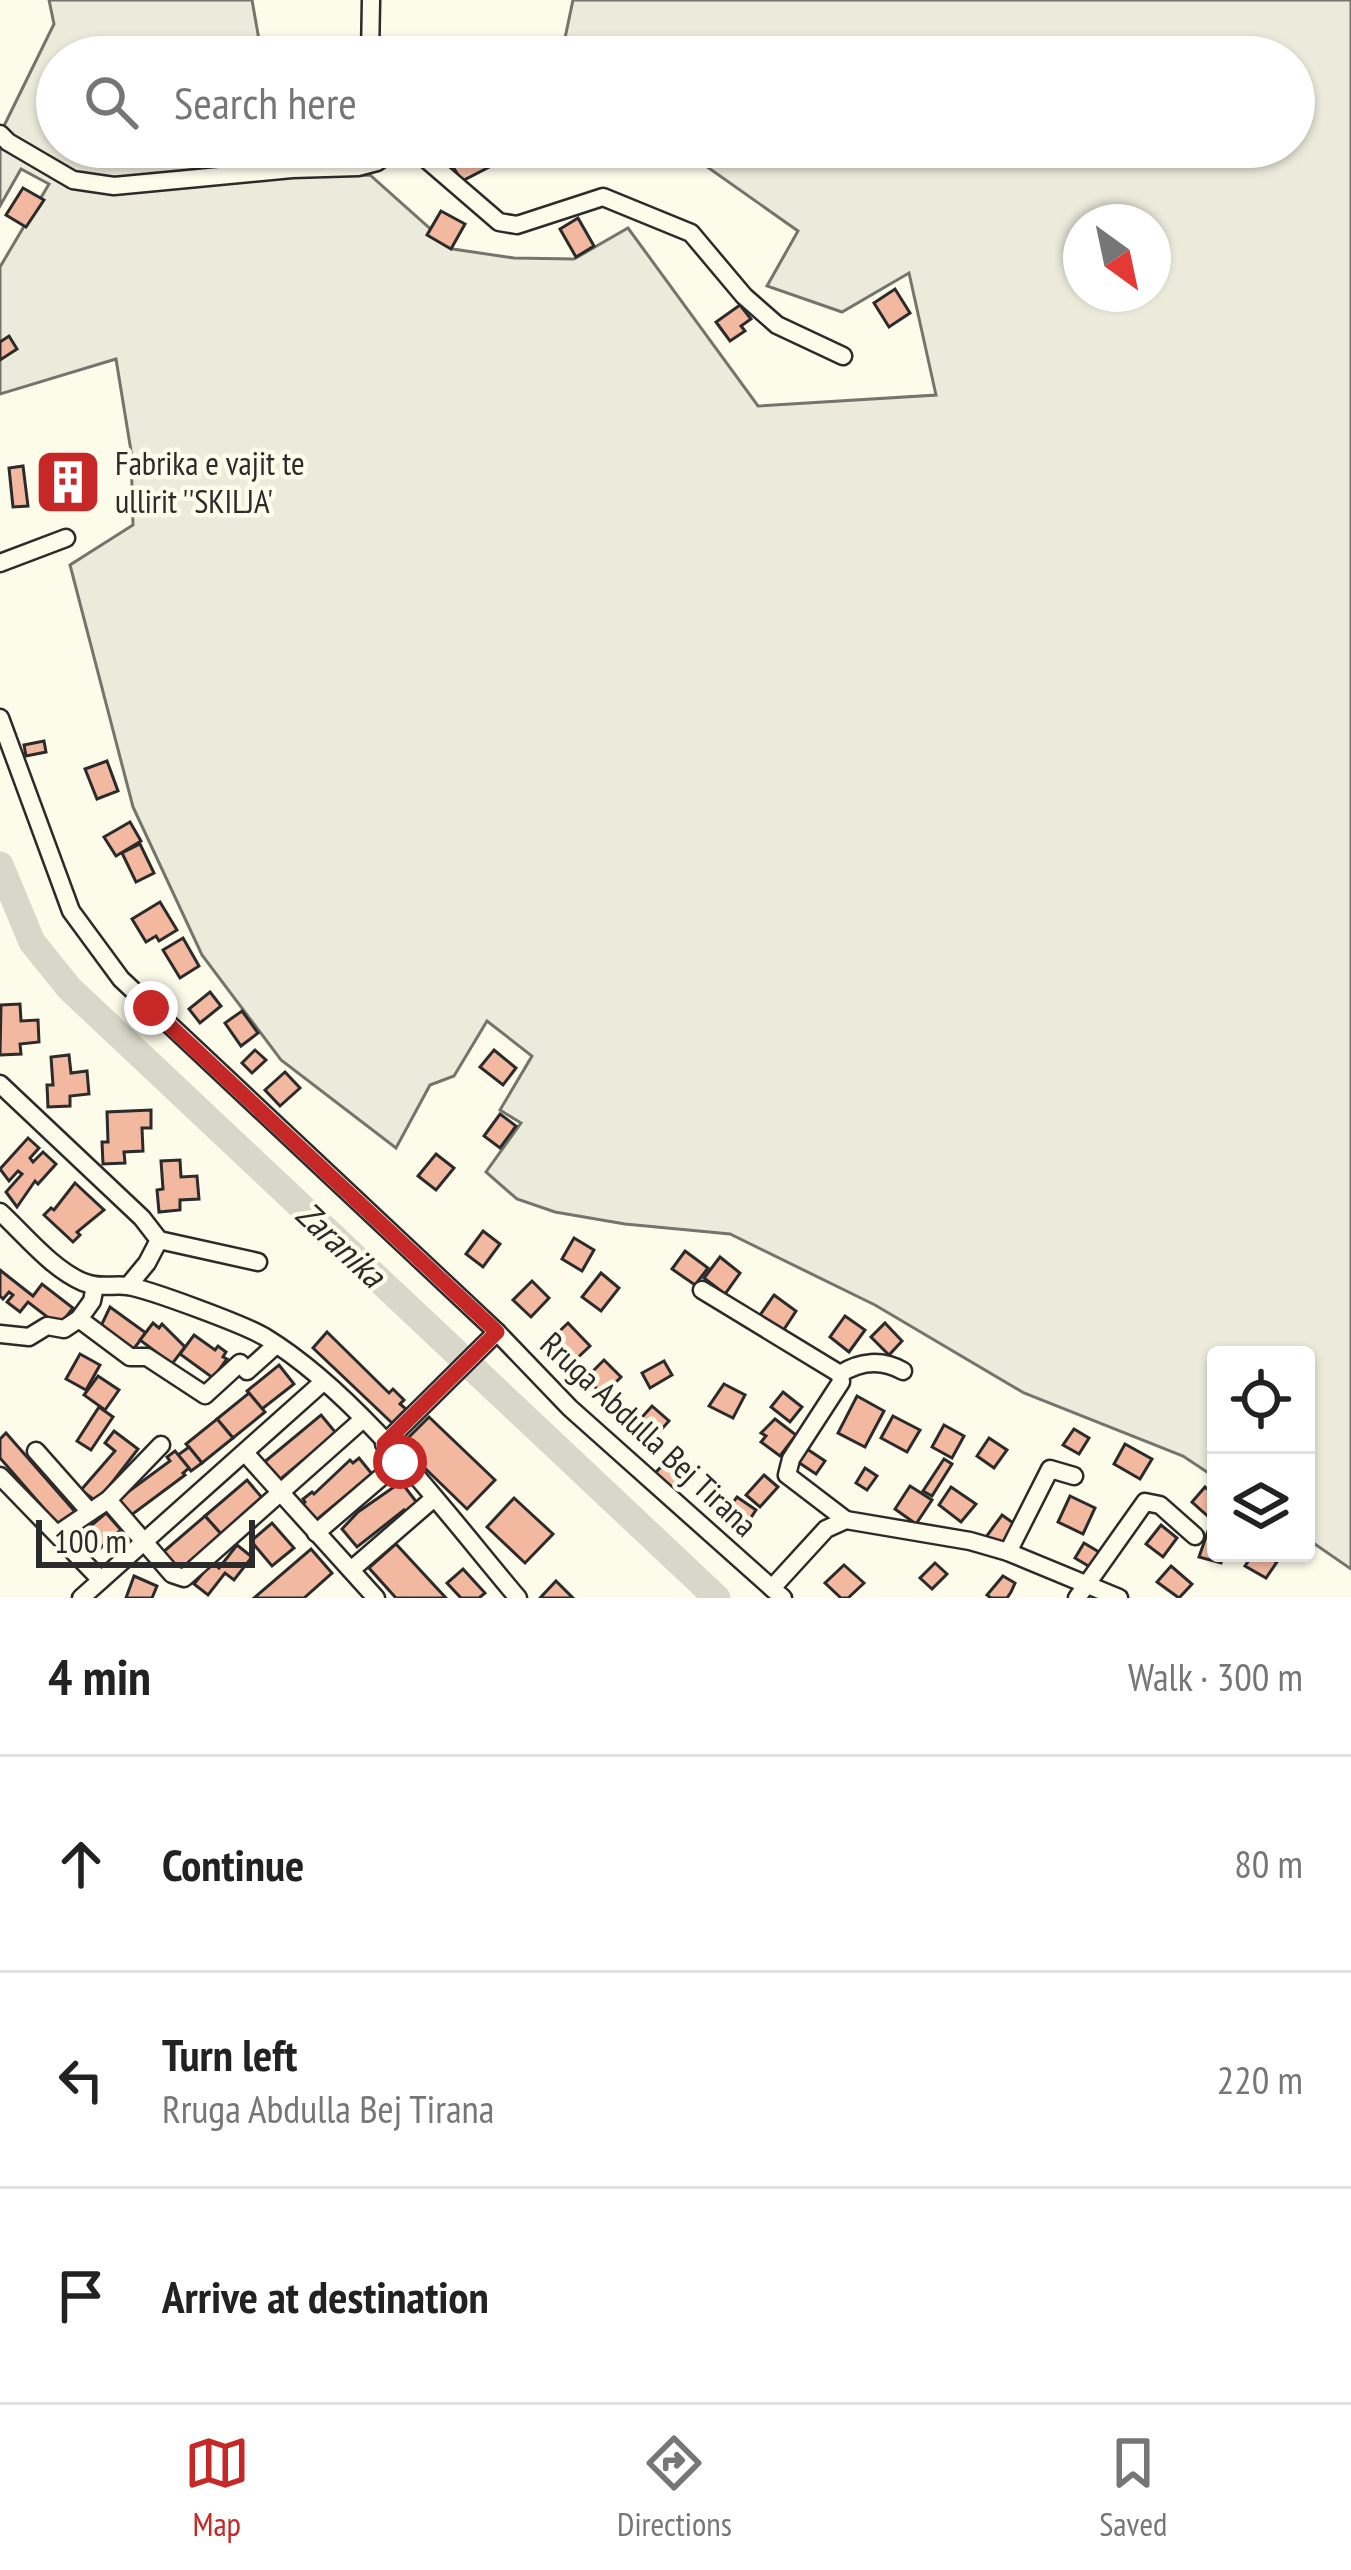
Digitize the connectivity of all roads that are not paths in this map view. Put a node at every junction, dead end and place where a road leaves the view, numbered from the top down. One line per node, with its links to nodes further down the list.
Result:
1 (370, 0): 2 (street)
2 (370, 36)
3 (0, 134): 4 (street)
4 (36, 158)
5 (52, 168): 6 (street)
6 (325, 168)
7 (436, 168): 8 (street)
8 (843, 356)
9 (66, 538): 10 (street)
10 (0, 563)
11 (0, 718): 20 (street, Rruga Abdulla Bej Tirana)
12 (0, 1084): 14 (street)
13 (0, 1212): 16 (street)
14 (159, 1240): 15 (street); 17 (street)
15 (258, 1262)
16 (95, 1286): 17 (street); 19 (street)
17 (128, 1286): 22 (street)
18 (702, 1290): 24 (street)
19 (79, 1319): 21 (street); 22 (street)
20 (497, 1332): 27 (street); 47 (street, Rruga Abdulla Bej Tirana)
21 (0, 1334)
22 (276, 1345): 25 (street)
23 (902, 1371): 24 (street)
24 (840, 1374): 38 (street)
25 (323, 1382): 26 (street); 30 (street)
26 (362, 1420): 27 (street); 34 (street)
27 (384, 1444): 31 (street)
28 (161, 1445): 36 (street)
29 (36, 1451): 37 (street)
30 (245, 1453): 34 (street); 42 (street)
31 (400, 1462): 35 (street); 40 (street)
32 (0, 1476): 39 (street)
33 (1074, 1476): 43 (street)
34 (280, 1493): 40 (street); 42 (street)
35 (434, 1498): 44 (street); 49 (street)
36 (108, 1500): 37 (street); 42 (street)
37 (90, 1512): 39 (street)
38 (847, 1520): 43 (street); 47 (street)
39 (59, 1533): 46 (street)
40 (316, 1533): 44 (street)
41 (1195, 1535): 45 (street)
42 (141, 1541): 46 (street)
43 (1008, 1552): 45 (street)
44 (351, 1570): 48 (street)
45 (1082, 1591): 50 (street)
46 (92, 1592)
47 (778, 1593)
48 (376, 1598)
49 (518, 1598)
50 (1120, 1598)

